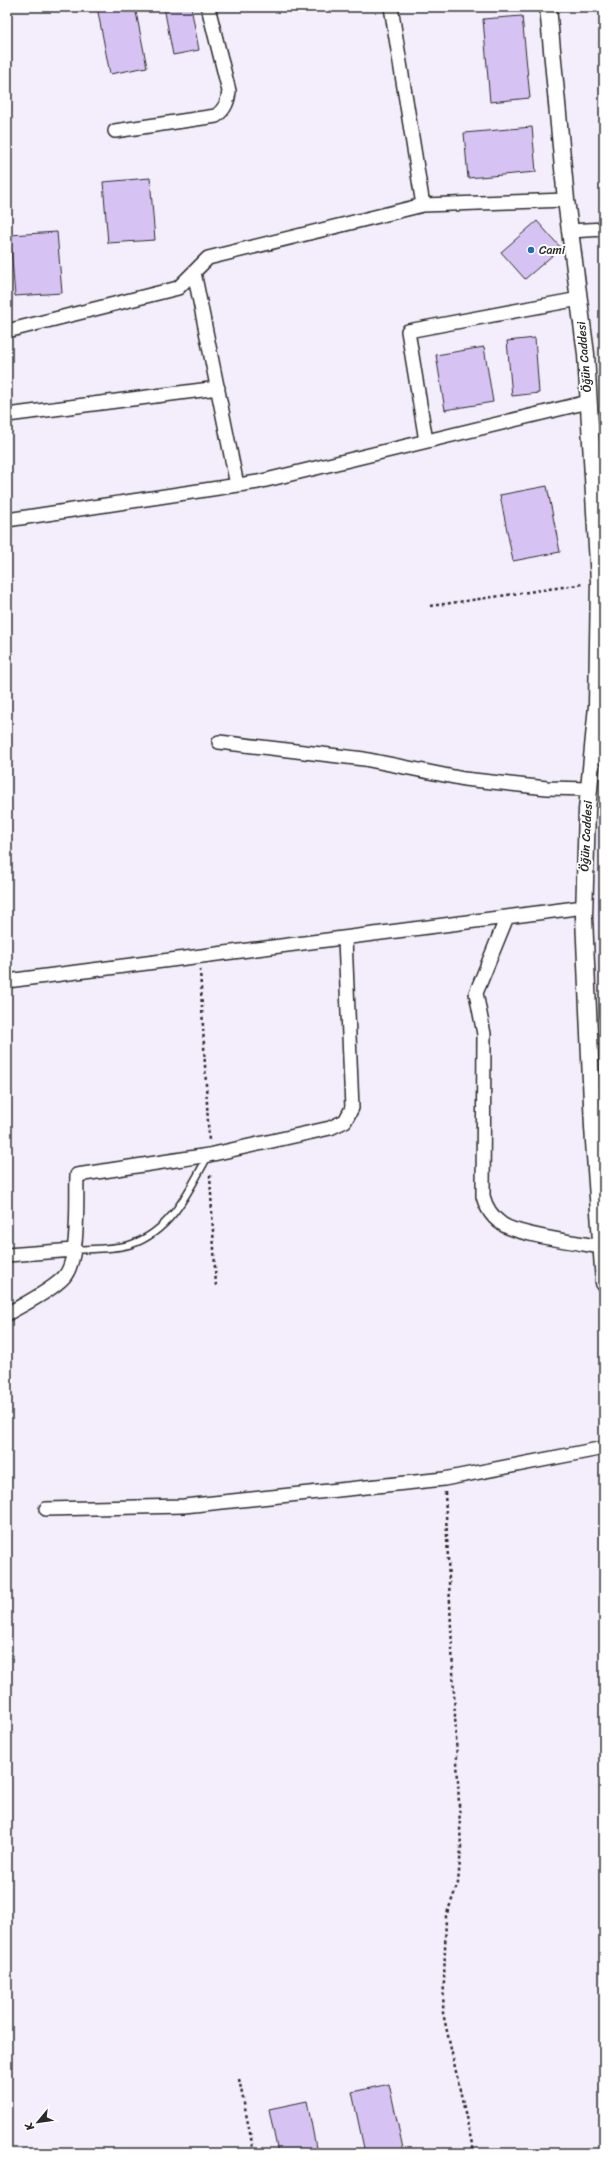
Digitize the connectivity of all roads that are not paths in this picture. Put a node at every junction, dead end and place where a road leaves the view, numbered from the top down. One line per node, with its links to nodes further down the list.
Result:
1 (208, 7): 4 (street)
2 (390, 7): 6 (street)
3 (548, 7): 5 (street, Öğün Caddesi)
4 (115, 131)
5 (566, 200): 6 (street); 8 (street, Öğün Caddesi)
6 (423, 205): 9 (street)
7 (604, 230): 8 (street)
8 (570, 231): 10 (street, Öğün Caddesi)
9 (194, 272): 11 (street); 12 (street)
10 (579, 298): 13 (street, Öğün Caddesi); 15 (street)
11 (7, 332)
12 (218, 388): 14 (street); 16 (street)
13 (588, 402): 15 (street); 17 (street, Öğün Caddesi)
14 (7, 415)
15 (426, 441): 16 (street)
16 (237, 485): 18 (street)
17 (599, 495): 20 (street, Öğün Caddesi)
18 (7, 520)
19 (219, 742): 20 (street)
20 (589, 789): 21 (street, Öğün Caddesi)
21 (584, 907): 22 (street); 25 (street, Öğün Caddesi)
22 (507, 917): 23 (street); 27 (street)
23 (345, 939): 24 (street); 26 (street)
24 (7, 981)
25 (599, 1126): 27 (street, Öğün Caddesi)
26 (209, 1155): 28 (lane); 28 (street)
27 (602, 1247): 30 (street, Öğün Caddesi)
28 (74, 1250): 29 (street); 31 (street)
29 (7, 1254)
30 (604, 1283)
31 (7, 1314)
32 (604, 1448): 33 (street)
33 (46, 1509)

